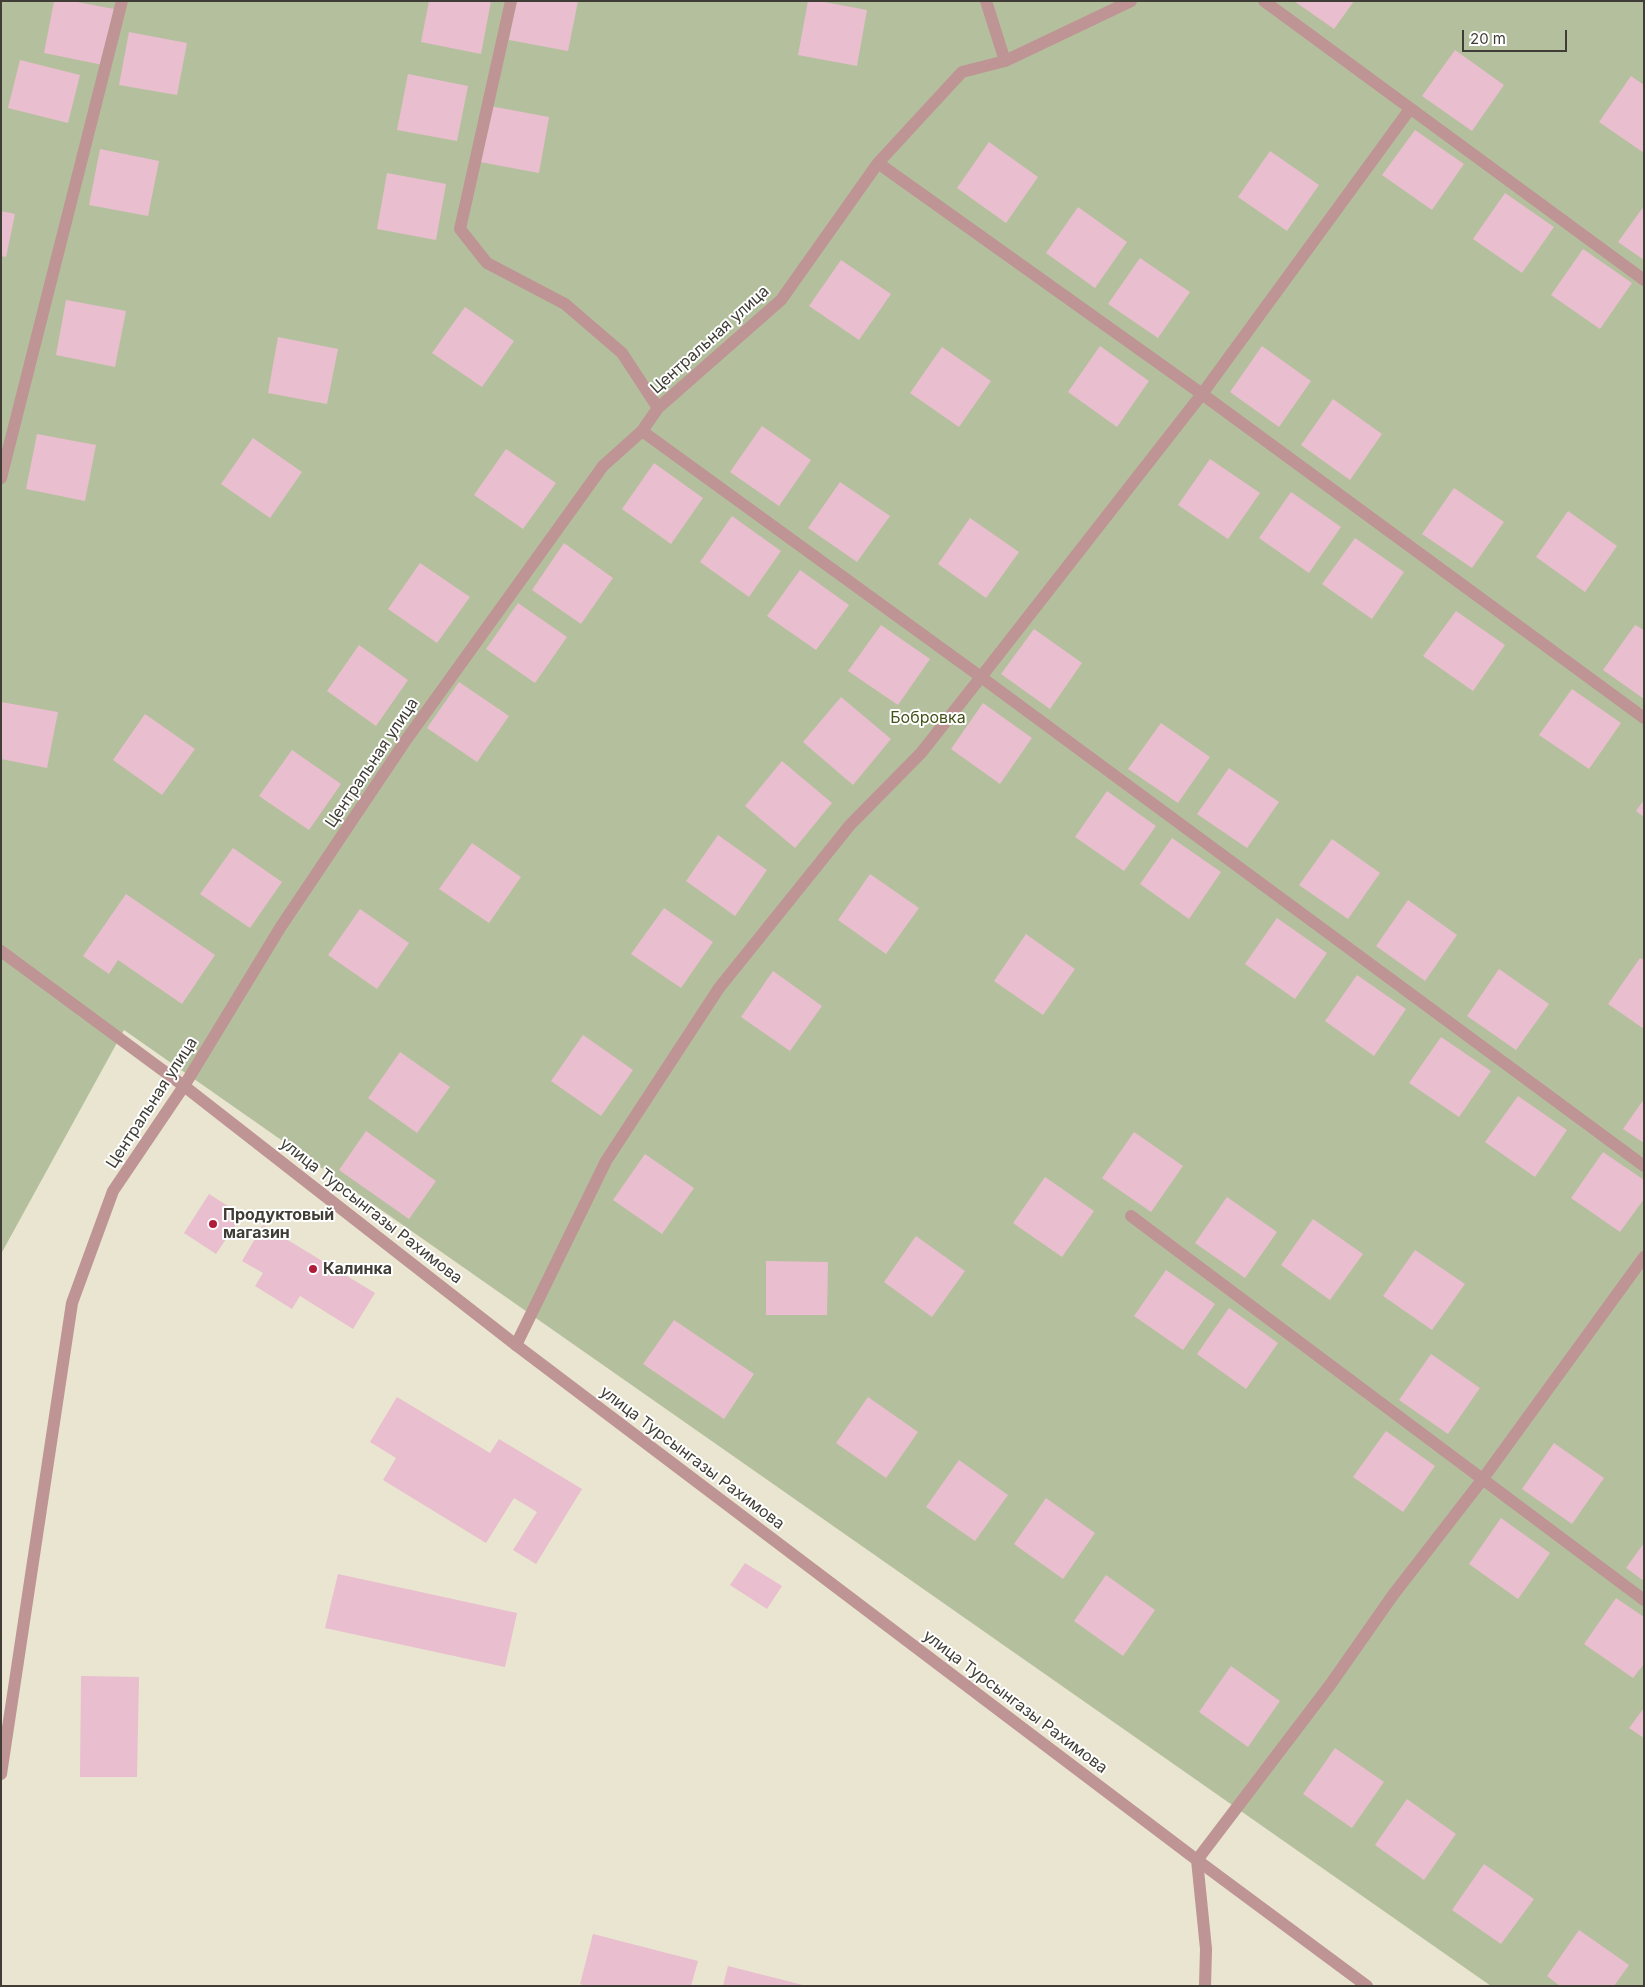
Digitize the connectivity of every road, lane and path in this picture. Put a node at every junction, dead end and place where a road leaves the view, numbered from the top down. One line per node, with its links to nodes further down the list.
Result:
1 (122, 1): 13 (street)
2 (511, 1): 11 (street)
3 (986, 1): 6 (street)
4 (1131, 1): 6 (street, Центральная улица)
5 (1264, 1): 7 (street)
6 (1005, 61): 8 (street, Центральная улица)
7 (1410, 109): 9 (street); 10 (street)
8 (878, 163): 10 (street); 11 (street, Центральная улица)
9 (1644, 280)
10 (1202, 394): 14 (street); 15 (street)
11 (658, 408): 12 (street, Центральная улица)
12 (642, 431): 14 (street); 17 (street, Центральная улица)
13 (1, 478)
14 (980, 677): 18 (street); 21 (street)
15 (1644, 718)
16 (1, 951): 17 (street, улица Турсынгазы Рахимова)
17 (184, 1086): 21 (street, улица Турсынгазы Рахимова); 24 (street, Центральная улица)
18 (1644, 1166)
19 (1131, 1216): 22 (street)
20 (1644, 1257): 22 (street)
21 (516, 1345): 25 (street, улица Турсынгазы Рахимова)
22 (1482, 1480): 23 (street); 25 (street)
23 (1644, 1600)
24 (1, 1774)
25 (1197, 1860): 26 (street); 27 (street, улица Турсынгазы Рахимова)
26 (1205, 1986)
27 (1367, 1986)

